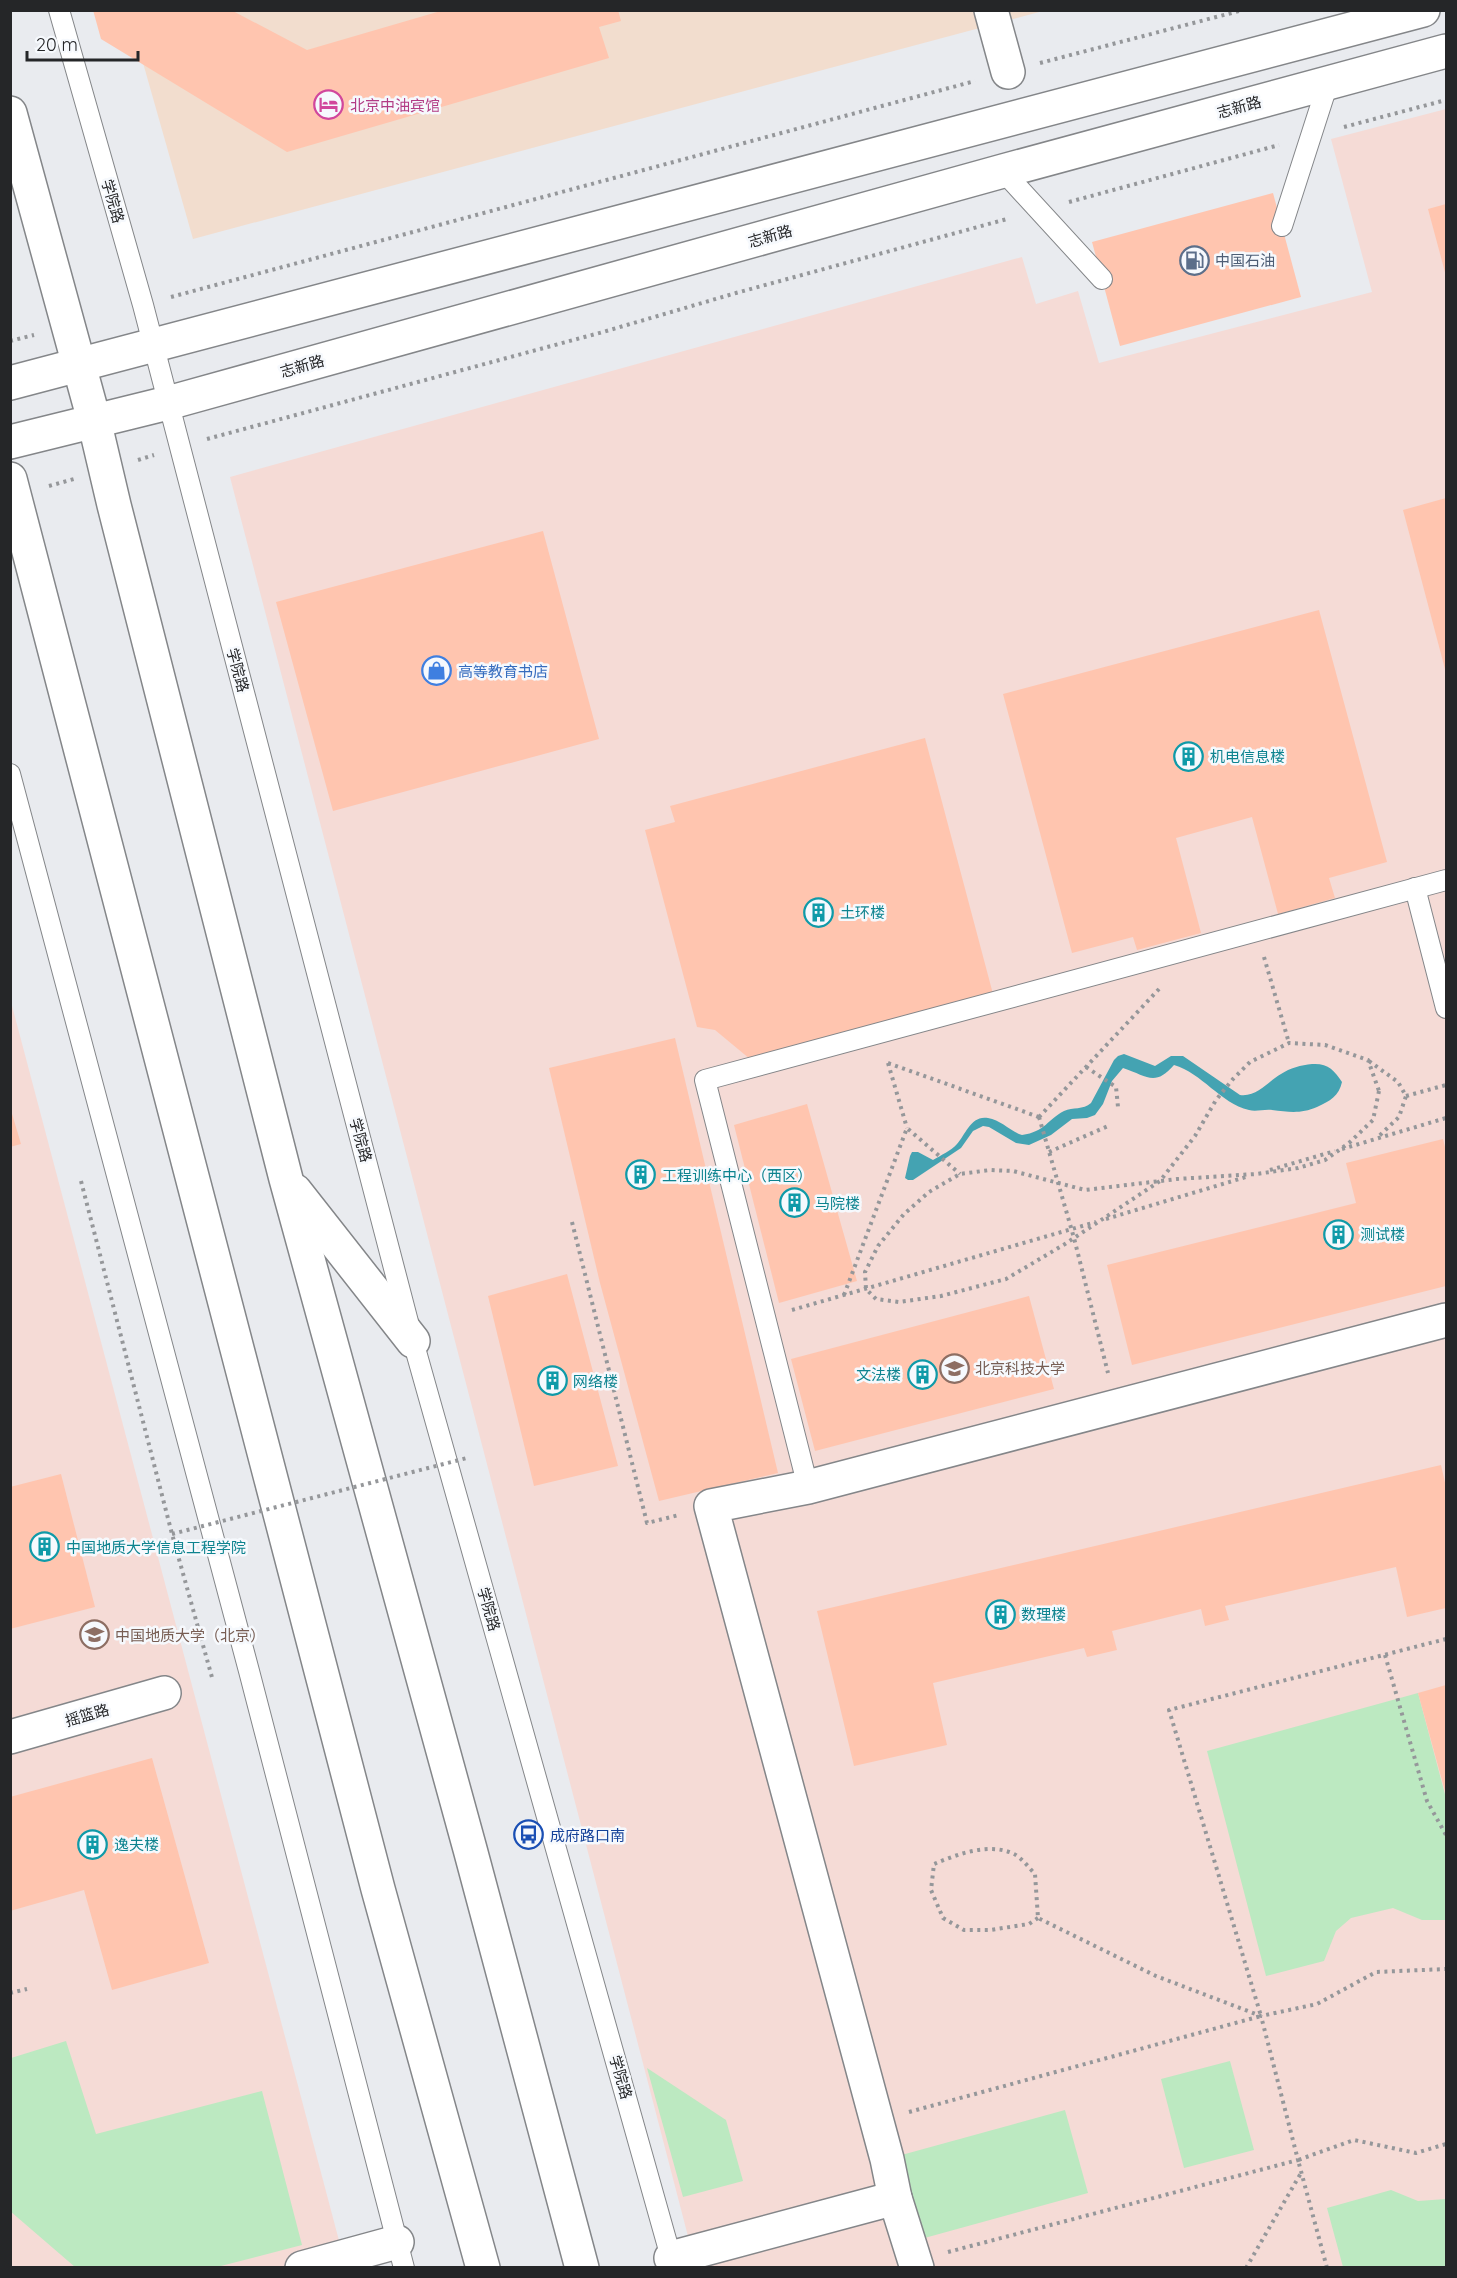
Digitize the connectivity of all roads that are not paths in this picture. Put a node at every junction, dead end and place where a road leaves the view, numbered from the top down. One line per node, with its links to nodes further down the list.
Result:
1 (59, 10): 11 (lane, 学院路)
2 (992, 10): 5 (main road)
3 (1423, 10): 11 (main road)
4 (1446, 51): 6 (main road, 志新路)
5 (1008, 72)
6 (1328, 83): 8 (main road, 志新路); 9 (lane)
7 (10, 113): 12 (main road)
8 (1003, 171): 10 (lane); 14 (main road, 志新路)
9 (1282, 226)
10 (1102, 279)
11 (153, 347): 12 (main road); 14 (lane, 学院路)
12 (79, 364): 13 (main road); 15 (main road)
13 (10, 384)
14 (168, 404): 15 (main road, 志新路); 24 (lane, 学院路)
15 (94, 420): 16 (main road, 志新路); 22 (main road)
16 (10, 442)
17 (12, 487): 33 (main road)
18 (10, 774): 29 (lane)
19 (1446, 880): 20 (lane)
20 (1414, 888): 21 (lane); 25 (lane)
21 (1446, 1008)
22 (286, 1179): 24 (main road); 34 (main road)
23 (1446, 1320): 25 (main road)
24 (413, 1341): 30 (lane, 学院路)
25 (808, 1487): 28 (main road)
26 (164, 1693): 27 (main road, 摇篮路)
27 (10, 1737)
28 (895, 2198): 30 (main road); 31 (main road)
29 (401, 2255): 32 (main road)
30 (673, 2263)
31 (916, 2264)
32 (302, 2268)
33 (483, 2268)
34 (582, 2268)

